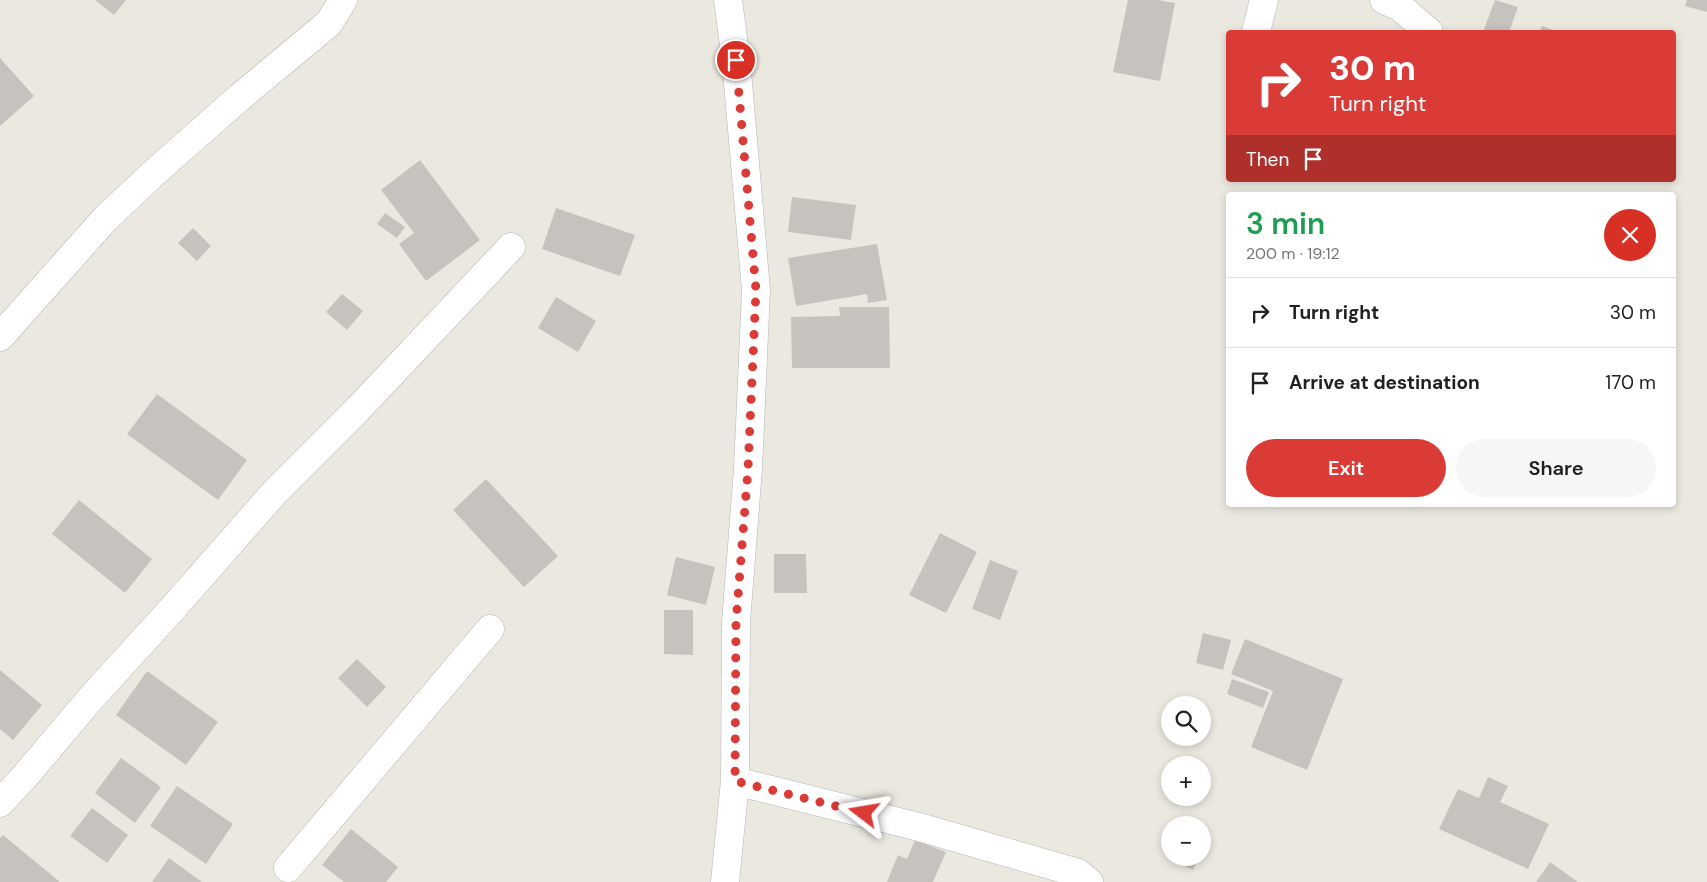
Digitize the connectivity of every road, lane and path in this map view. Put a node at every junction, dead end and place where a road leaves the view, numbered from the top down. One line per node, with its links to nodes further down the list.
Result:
1 (343, 0): 8 (street)
2 (728, 0): 11 (street)
3 (1264, 0): 5 (street)
4 (1384, 0): 6 (street)
5 (1256, 30)
6 (1427, 30)
7 (511, 247): 12 (street)
8 (0, 337)
9 (490, 629): 13 (street)
10 (458, 686): 13 (street)
11 (735, 781): 14 (street); 15 (street)
12 (0, 803)
13 (282, 875)
14 (725, 882)
15 (1089, 882)

